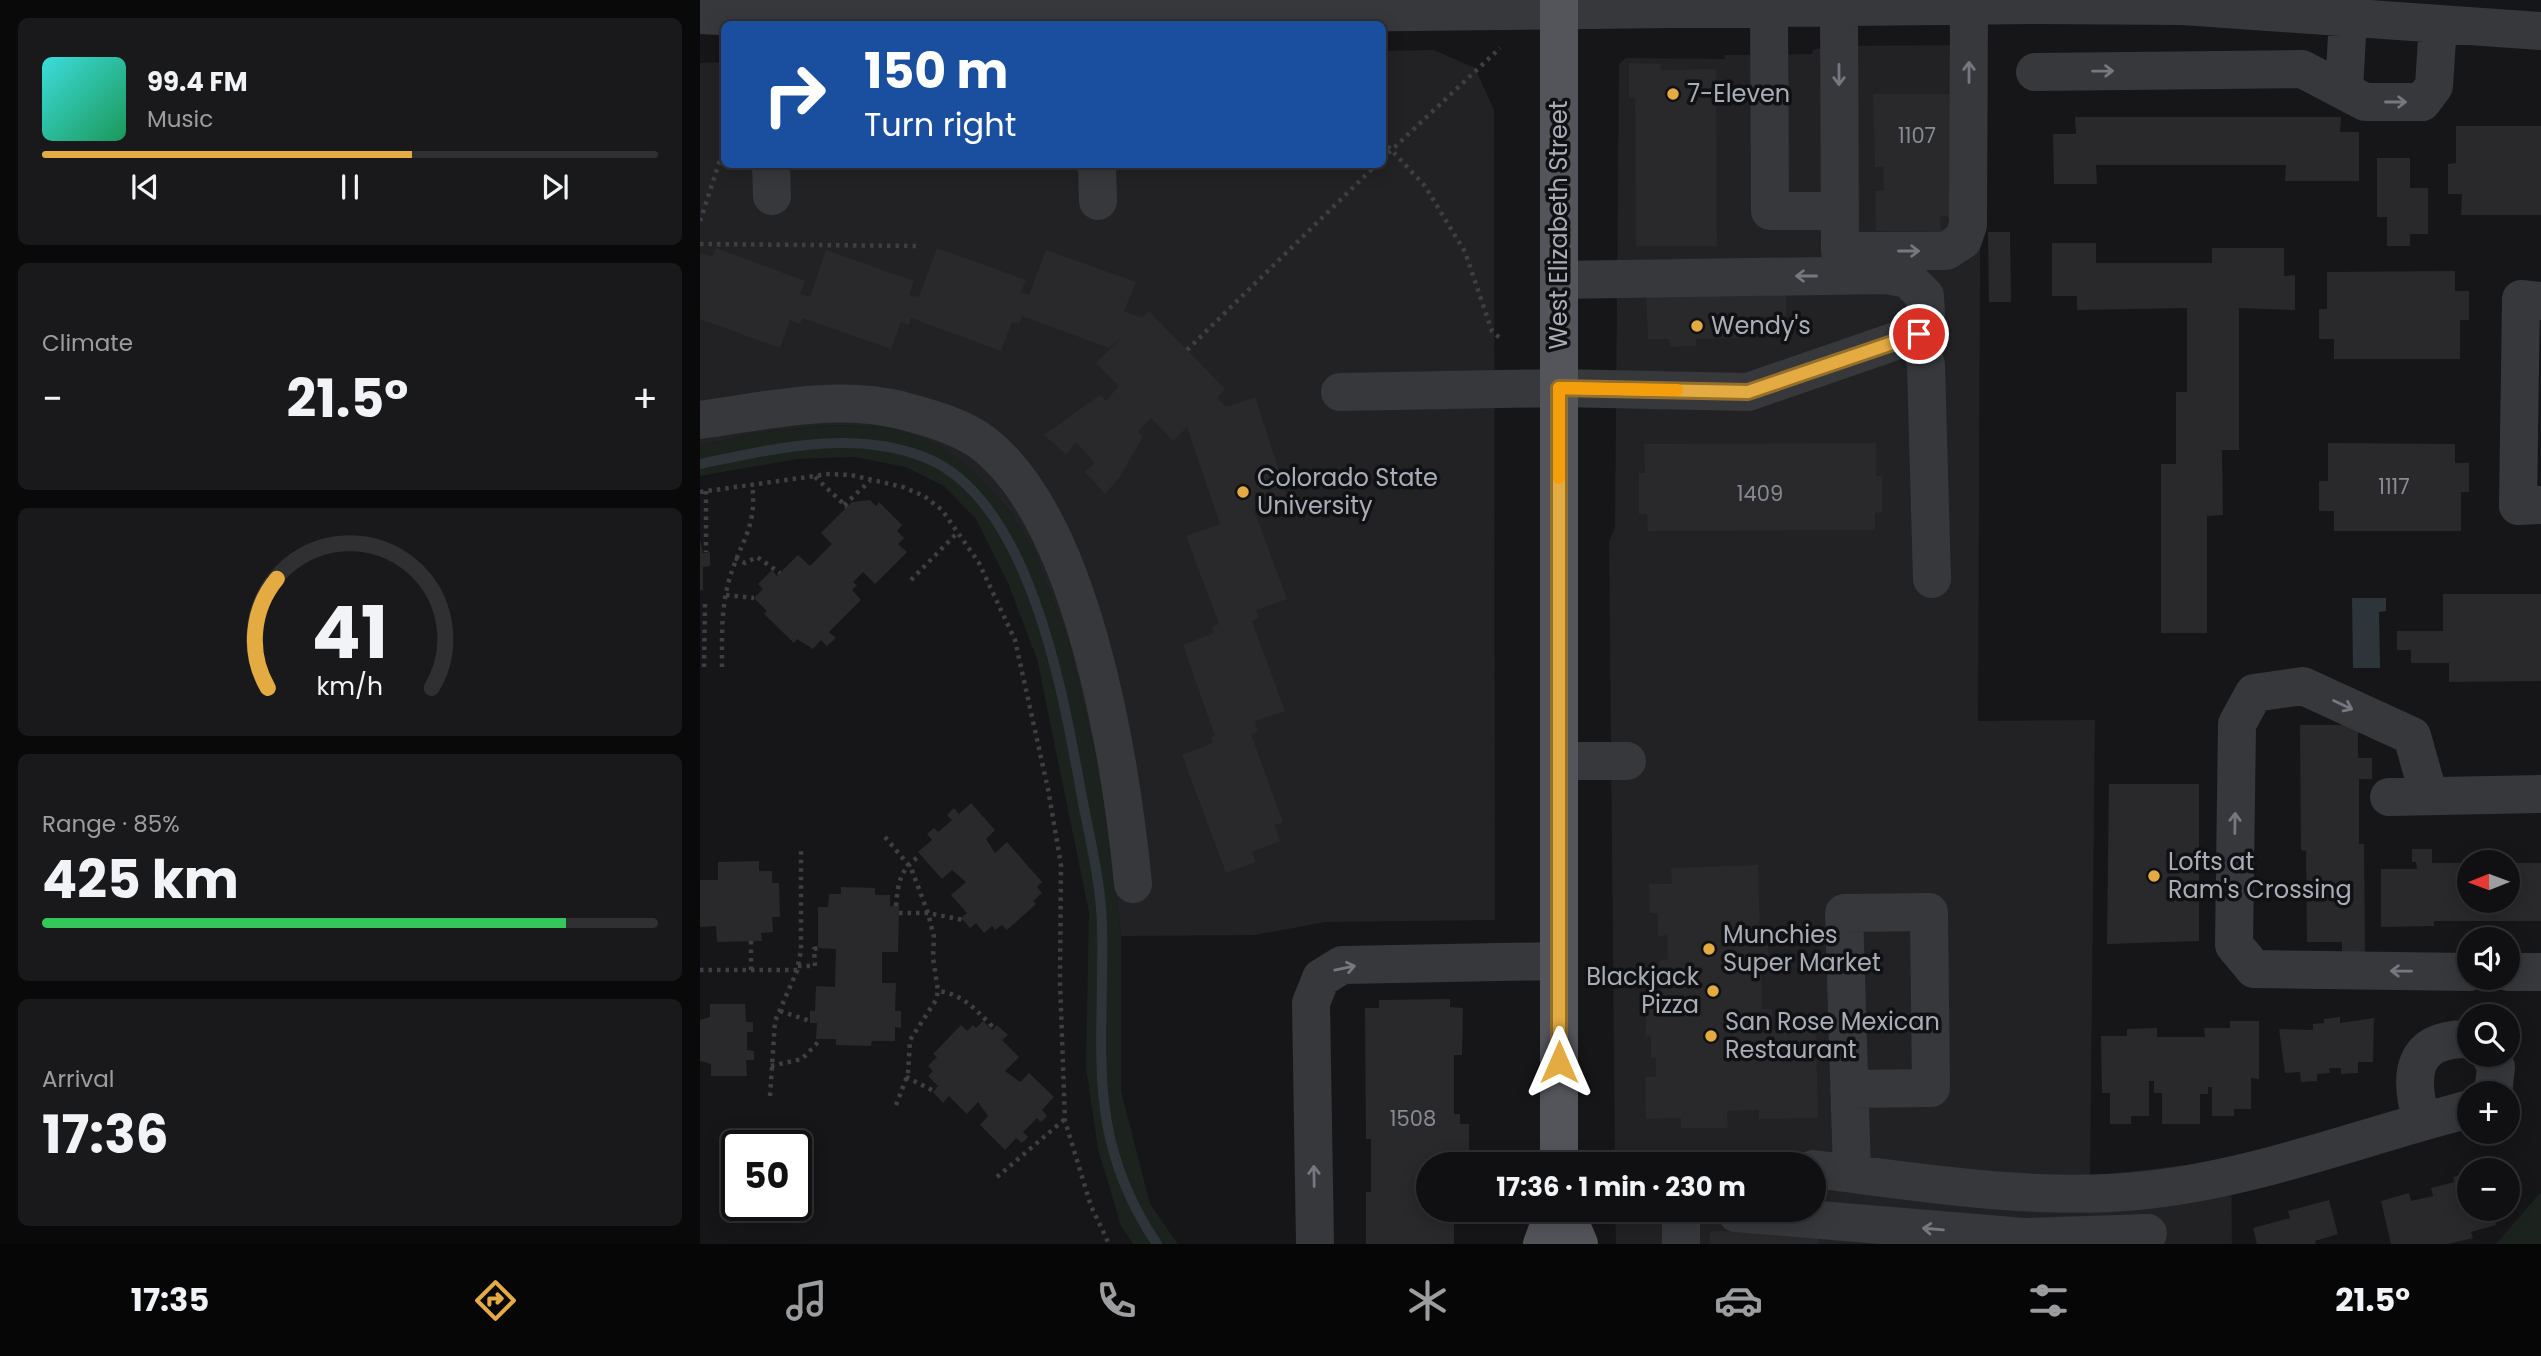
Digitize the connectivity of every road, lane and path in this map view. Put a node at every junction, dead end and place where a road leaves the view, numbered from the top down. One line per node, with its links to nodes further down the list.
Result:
1 (2183, 3): 2 (street); 8 (street)
2 (1954, 4): 4 (street); 21 (street, one-way to 2)
3 (1559, 5): 5 (street); 6 (street); 25 (main road, West Elizabeth Street)
4 (1839, 7): 6 (street); 21 (street, one-way to 21)
5 (1011, 8): 10 (street)
6 (1769, 8): 21 (street)
7 (700, 15): 9 (street)
8 (2348, 18): 11 (street); 15 (street)
9 (758, 21)
10 (785, 21)
11 (2438, 24): 12 (street); 15 (street, one-way to 11)
12 (2541, 30)
13 (1500, 48): 17 (path)
14 (2035, 72): 15 (street, one-way to 15)
15 (2344, 90)
16 (1386, 143): 17 (path)
17 (1393, 149): 18 (path); 28 (path)
18 (1386, 155)
19 (721, 157): 22 (path)
20 (1373, 168): 29 (path)
21 (1840, 211)
22 (700, 221)
23 (700, 244): 24 (path)
24 (921, 246)
25 (1559, 281): 27 (street, one-way to 25); 30 (main road, West Elizabeth Street)
26 (2541, 300): 37 (street)
27 (1919, 334): 30 (street); 42 (street)
28 (1501, 339)
29 (1187, 350)
30 (1559, 388): 31 (street); 49 (main road, West Elizabeth Street)
31 (1340, 392)
32 (700, 420): 58 (street)
33 (814, 476): 34 (path); 34 (path); 35 (path)
34 (871, 480): 38 (path)
35 (751, 484): 36 (path); 40 (path)
36 (703, 492): 39 (path)
37 (2541, 505)
38 (958, 532): 43 (path); 85 (path)
39 (706, 552)
40 (735, 558): 41 (path); 44 (path)
41 (780, 573)
42 (1931, 579)
43 (911, 580)
44 (726, 595): 45 (path); 48 (path)
45 (754, 598)
46 (705, 603): 47 (path)
47 (704, 667)
48 (722, 667)
49 (1559, 761): 50 (street); 65 (main road, West Elizabeth Street)
50 (1627, 761)
51 (2541, 794): 52 (street)
52 (2429, 796): 53 (street); 69 (street, one-way to 52)
53 (2389, 797)
54 (885, 837): 57 (path)
55 (801, 849): 66 (path)
56 (921, 855): 57 (path)
57 (907, 864): 59 (path); 61 (path)
58 (1133, 884)
59 (896, 906)
60 (899, 913): 61 (path)
61 (928, 913): 62 (path); 72 (path)
62 (963, 920)
63 (751, 942): 68 (path)
64 (818, 948): 66 (path)
65 (1559, 961): 87 (main road, West Elizabeth Street); 98 (street, one-way to 65)
66 (798, 968): 68 (path); 73 (path)
67 (700, 970): 68 (path)
68 (751, 970)
69 (2457, 972)
70 (2520, 972): 71 (street)
71 (2541, 972)
72 (938, 991): 75 (path); 79 (path)
73 (780, 1011): 74 (path); 78 (path)
74 (810, 1021)
75 (989, 1027)
76 (821, 1039): 78 (path)
77 (2457, 1039): 86 (street)
78 (771, 1066): 82 (path)
79 (906, 1077): 81 (path); 83 (path)
80 (1849, 1089): 80 (street); 89 (street)
81 (934, 1091)
82 (770, 1096)
83 (896, 1105)
84 (2457, 1113): 86 (street)
85 (1065, 1119): 90 (path); 97 (path)
86 (2422, 1122): 91 (street)
87 (1559, 1152)
88 (1826, 1171): 89 (street)
89 (1852, 1174): 91 (street)
90 (998, 1177)
91 (2155, 1189): 96 (street)
92 (1826, 1220): 96 (street, one-way to 92)
93 (1550, 1222): 99 (main road)
94 (1570, 1222): 100 (main road)
95 (1681, 1222): 101 (street)
96 (2147, 1239)
97 (1110, 1244)
98 (1315, 1244)
99 (1542, 1244)
100 (1579, 1244)
101 (1681, 1244)

